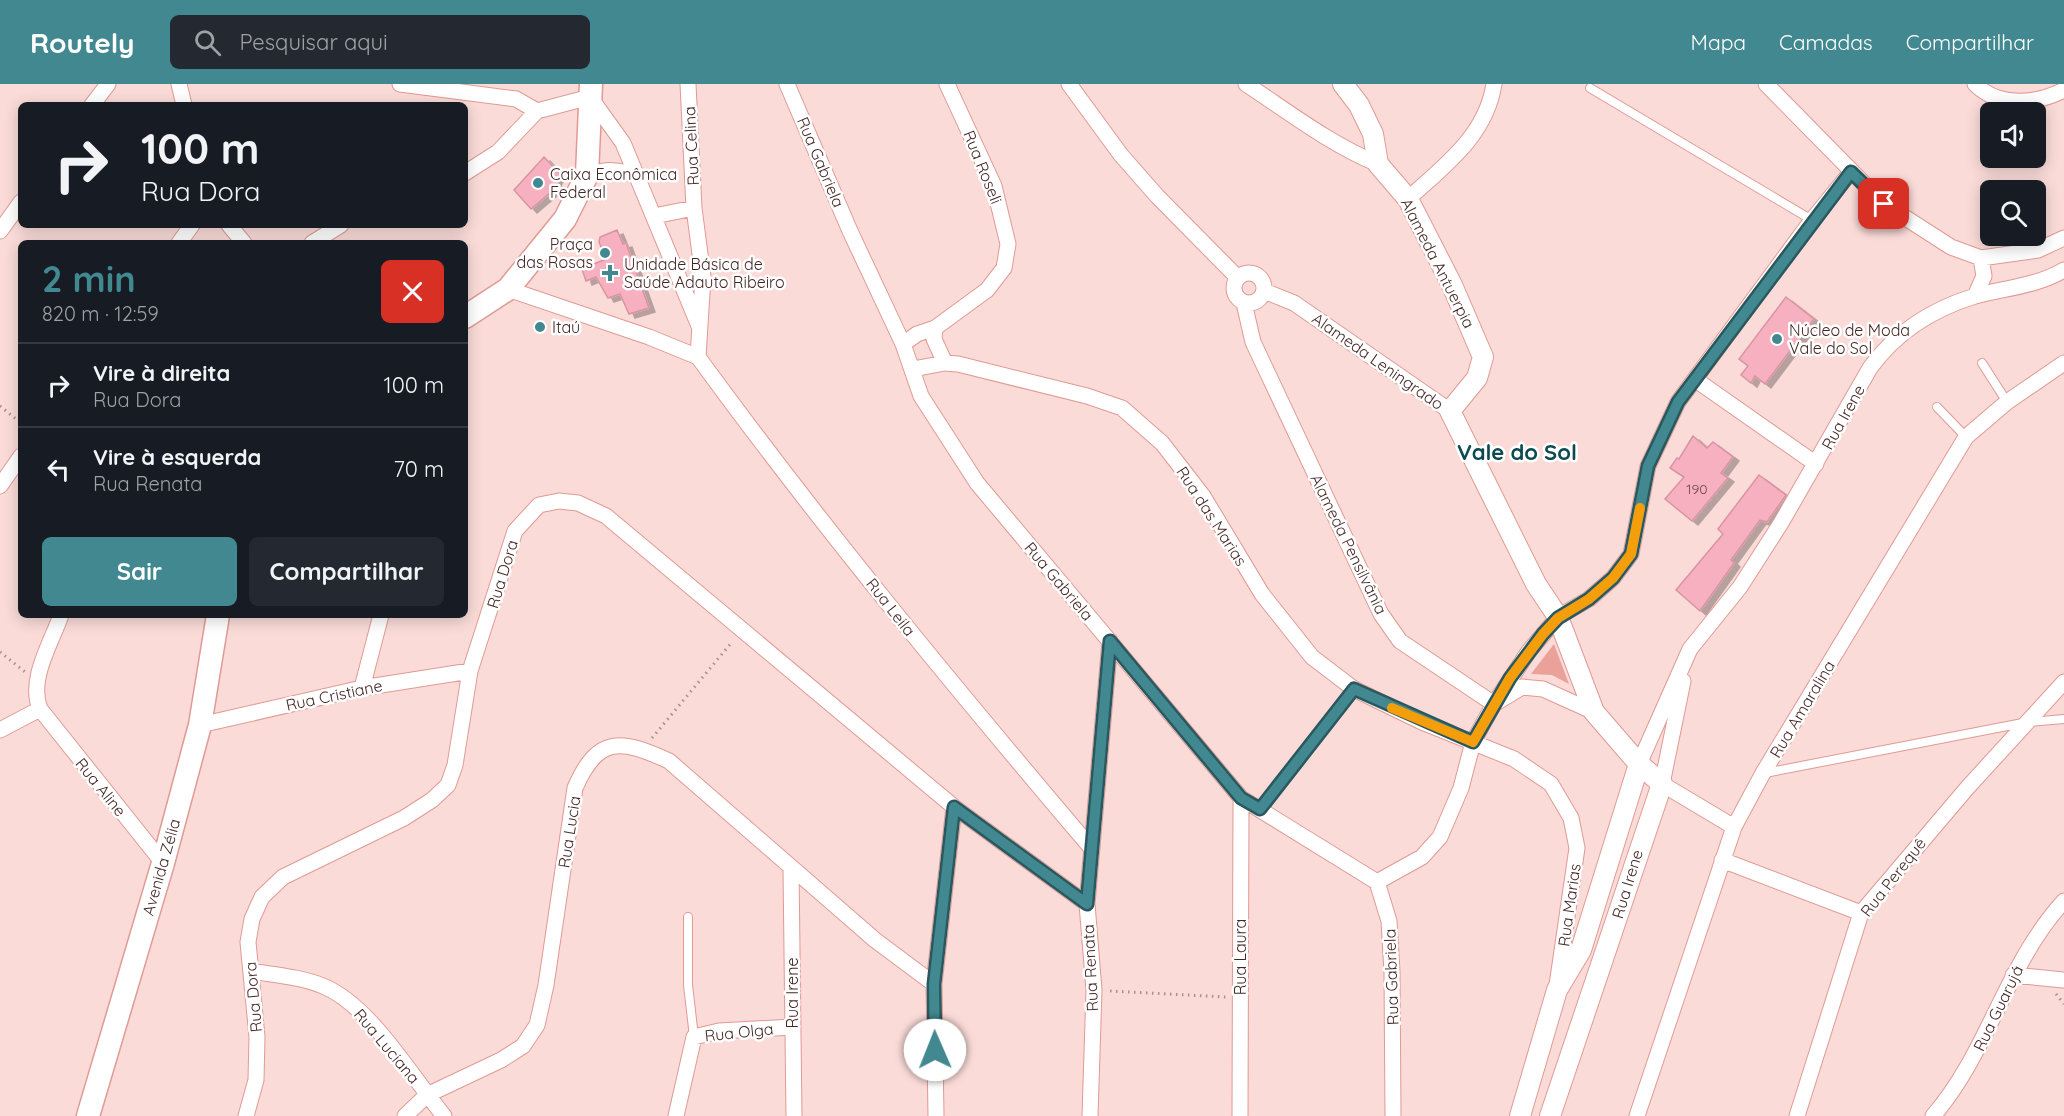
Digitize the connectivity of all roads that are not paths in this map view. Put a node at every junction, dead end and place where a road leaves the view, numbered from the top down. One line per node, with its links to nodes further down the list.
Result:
1 (108, 84): 16 (street)
2 (179, 84): 17 (street)
3 (400, 84): 18 (street)
4 (688, 84): 26 (street, Rua Celina)
5 (787, 84): 47 (street, Rua Gabriela)
6 (947, 84): 46 (street, Rua Roseli)
7 (1069, 84): 39 (street)
8 (1246, 84): 19 (street)
9 (1343, 84): 19 (street)
10 (1494, 84): 24 (street)
11 (1766, 84): 21 (street)
12 (1975, 84): 14 (street)
13 (1590, 88): 28 (lane)
14 (2064, 90)
15 (591, 91): 18 (street); 22 (main road); 23 (street)
16 (94, 102)
17 (183, 102)
18 (537, 111): 20 (street)
19 (1378, 164): 24 (street, Alameda Antuerpia)
20 (468, 171)
21 (1851, 172): 28 (street); 37 (street)
22 (587, 174): 23 (street); 40 (main road)
23 (637, 176): 27 (street)
24 (1408, 199): 56 (street, Alameda Antuerpia)
25 (18, 206): 32 (street)
26 (694, 208): 27 (street, Rua Celina); 45 (street, Rua Celina)
27 (654, 216): 45 (street)
28 (1812, 220): 53 (street)
29 (190, 228): 34 (street)
30 (232, 228): 35 (street)
31 (336, 228): 36 (street)
32 (0, 231)
33 (2064, 238): 37 (street)
34 (180, 240)
35 (242, 240)
36 (317, 240)
37 (1981, 258): 42 (street)
38 (2064, 270): 42 (street, Rua Irene)
39 (1237, 277): 41 (street); 43 (street)
40 (508, 289): 44 (main road); 48 (street)
41 (1264, 291): 43 (street); 56 (street, Alameda Leningrado)
42 (1975, 296): 59 (street, Rua Irene)
43 (1244, 303): 71 (street, Alameda Pensilvânia)
44 (468, 315)
45 (699, 326): 48 (street, Rua Celina)
46 (935, 328): 47 (street, Rua Roseli); 49 (street)
47 (903, 344): 52 (street, Rua Gabriela)
48 (698, 357): 86 (street, Rua Leila)
49 (945, 363): 52 (street, Rua das Marias); 70 (street, Rua das Marias)
50 (1982, 363): 54 (lane)
51 (2064, 363): 54 (street, Rua Amaralina)
52 (913, 369): 65 (street, Rua Gabriela)
53 (1696, 380): 59 (street); 64 (street)
54 (2007, 402): 57 (street, Rua Amaralina)
55 (1937, 407): 57 (lane)
56 (1450, 411): 64 (street, Alameda Leningrado)
57 (1966, 437): 80 (street, Rua Amaralina)
58 (18, 460): 60 (street)
59 (1816, 464): 66 (street, Rua Irene)
60 (0, 486)
61 (60, 618): 72 (street)
62 (218, 618): 76 (main road, Avenida Zélia)
63 (380, 618): 69 (street)
64 (1558, 618): 71 (street); 73 (street, Alameda Leningrado)
65 (1110, 641): 82 (street, Rua Gabriela); 86 (street, Rua Renata)
66 (1690, 649): 79 (street, Rua Irene); 81 (street, Rua Irene)
67 (470, 671): 69 (street, Rua Cristiane); 83 (street, Rua Dora); 95 (street, Rua Dora)
68 (2064, 682): 75 (street, Rua Perequê)
69 (362, 688): 76 (street, Rua Cristiane)
70 (1354, 689): 78 (street, Rua das Marias); 84 (lane)
71 (1494, 704): 73 (street); 78 (street)
72 (40, 709): 77 (street); 88 (street, Rua Aline)
73 (1594, 712): 79 (street)
74 (2064, 719): 75 (lane)
75 (2028, 722): 80 (lane); 93 (street, Rua Perequê)
76 (200, 725): 88 (main road, Avenida Zélia)
77 (0, 730)
78 (1473, 742): 90 (street); 99 (street, Rua Marias)
79 (1639, 764): 81 (street); 99 (street, Rua Irene)
80 (1763, 773): 85 (street, Rua Amaralina)
81 (1662, 784): 85 (street); 103 (street, Rua Irene)
82 (1241, 798): 84 (street, Rua Gabriela); 115 (street, Rua Laura)
83 (954, 807): 92 (street, Rua Dora); 98 (street)
84 (1260, 809): 90 (street, Rua Gabriela)
85 (1734, 827): 87 (street, Rua Amaralina)
86 (1092, 849): 92 (street, Rua Renata)
87 (1722, 860): 93 (street); 117 (street, Rua Amaralina)
88 (163, 863): 107 (main road, Avenida Zélia)
89 (791, 869): 98 (street, Rua Lucia); 100 (street, Rua Irene); 104 (street, Rua Lucia)
90 (1377, 882): 116 (street, Rua Gabriela)
91 (2064, 901): 96 (street, Rua Guarujá)
92 (1087, 904): 114 (street, Rua Renata)
93 (1861, 914): 118 (street, Rua Perequê)
94 (688, 918): 101 (lane)
95 (251, 971): 104 (street, Rua Luciana); 108 (street, Rua Dora)
96 (2013, 975): 97 (street); 119 (street, Rua Guarujá)
97 (2064, 980)
98 (934, 984): 113 (street)
99 (1557, 990): 102 (street, Rua Marias)
100 (792, 1027): 101 (street, Rua Olga); 112 (street, Rua Irene)
101 (694, 1037): 111 (street, Rua Olga)
102 (1538, 1049): 103 (street); 105 (street, Rua Marias)
103 (1569, 1059): 106 (street, Rua Irene)
104 (427, 1095): 109 (street, Rua Lucia); 110 (street, Rua Luciana)
105 (1522, 1108): 106 (street)
106 (1552, 1110)
107 (88, 1116)
108 (246, 1116)
109 (405, 1116)
110 (444, 1116)
111 (676, 1116)
112 (794, 1116)
113 (936, 1116)
114 (1090, 1116)
115 (1240, 1116)
116 (1393, 1116)
117 (1637, 1116)
118 (1797, 1116)
119 (1933, 1116)

